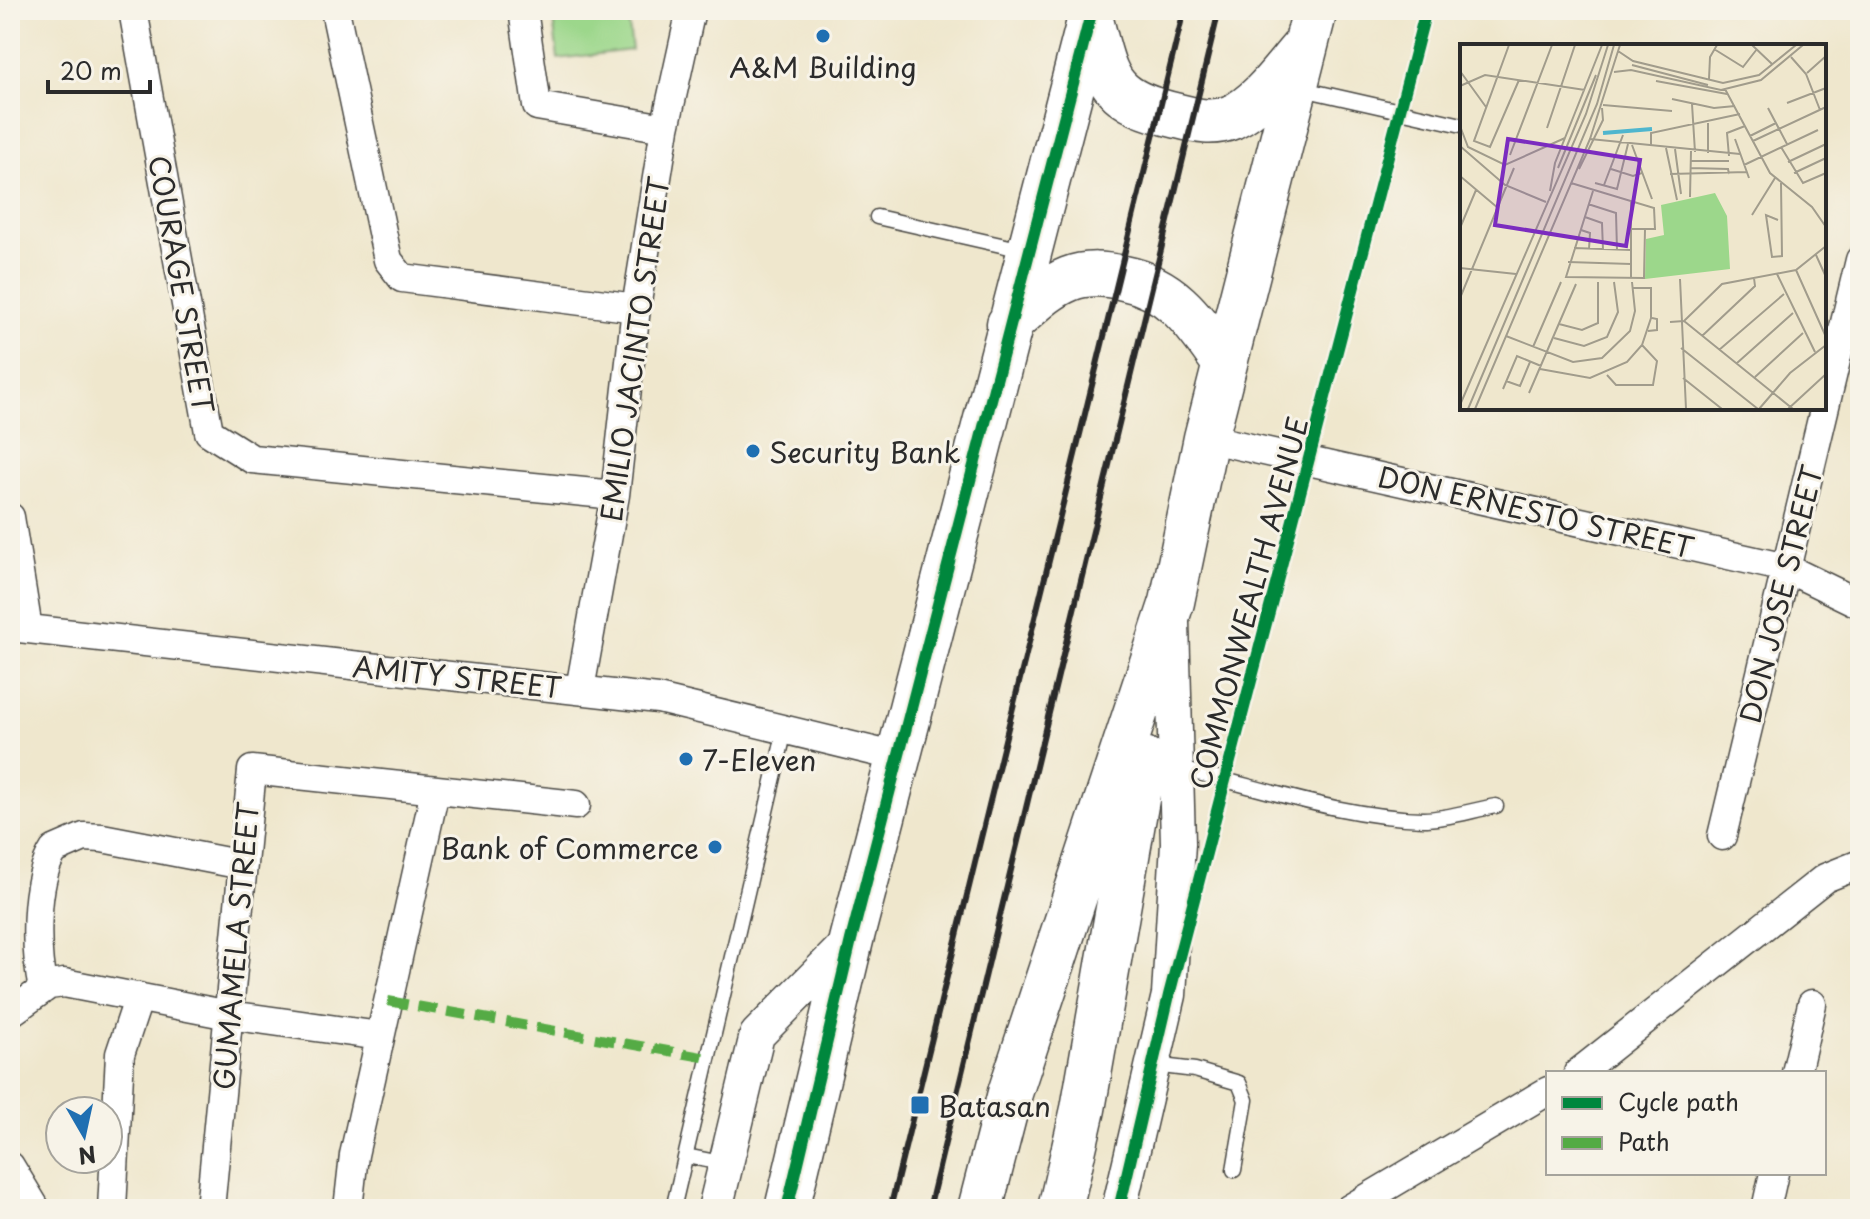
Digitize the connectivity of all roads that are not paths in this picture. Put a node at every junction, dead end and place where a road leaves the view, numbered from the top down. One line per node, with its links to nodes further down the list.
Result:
1 (133, 10): 19 (street, COURAGE STREET)
2 (335, 10): 13 (street)
3 (523, 10): 9 (street)
4 (691, 10): 9 (street, EMILIO JACINTO STREET)
5 (1091, 13): 6 (main road); 11 (main road)
6 (1311, 27): 7 (main road, COMMONWEALTH AVENUE)
7 (1295, 88): 8 (lane); 15 (main road, COMMONWEALTH AVENUE)
8 (1460, 125)
9 (665, 128): 13 (street, EMILIO JACINTO STREET)
10 (877, 217): 11 (lane)
11 (1028, 251): 14 (main road)
12 (1860, 260): 16 (street, DON JOSE STREET)
13 (636, 308): 19 (street, EMILIO JACINTO STREET)
14 (1009, 324): 15 (main road); 27 (main road)
15 (1225, 364): 18 (main road, COMMONWEALTH AVENUE)
16 (1826, 402)
17 (1824, 410): 21 (street, DON JOSE STREET)
18 (1206, 438): 21 (street, DON ERNESTO STREET); 22 (main road, COMMONWEALTH AVENUE)
19 (615, 495): 25 (street, EMILIO JACINTO STREET)
20 (10, 517): 24 (street)
21 (1786, 568): 23 (street, DON ERNESTO STREET); 32 (street, DON JOSE STREET)
22 (1172, 602): 28 (street, COMMONWEALTH AVENUE); 58 (main road, COMMONWEALTH AVENUE); 59 (main road)
23 (1860, 604)
24 (19, 628): 25 (street, AMITY STREET)
25 (580, 689): 26 (street, AMITY STREET)
26 (785, 730): 27 (street, AMITY STREET); 46 (lane)
27 (898, 757): 35 (main road)
28 (1176, 768): 31 (lane); 42 (street, COMMONWEALTH AVENUE)
29 (435, 791): 30 (street, GUMAMELA STREET); 34 (street, GUMAMELA STREET); 41 (street)
30 (576, 805)
31 (1496, 806)
32 (1722, 836)
33 (1860, 864): 43 (street)
34 (243, 865): 36 (street); 40 (street, GUMAMELA STREET)
35 (851, 940): 47 (street); 57 (main road)
36 (43, 989): 37 (street); 39 (street)
37 (139, 997): 40 (street); 52 (street)
38 (1812, 1004): 44 (street)
39 (10, 1013)
40 (229, 1015): 41 (street); 53 (street, GUMAMELA STREET)
41 (380, 1036): 54 (street)
42 (1154, 1065): 49 (lane); 60 (street, COMMONWEALTH AVENUE)
43 (1581, 1071)
44 (1796, 1071)
45 (1546, 1092): 61 (street)
46 (686, 1156): 47 (lane); 55 (lane)
47 (726, 1164): 56 (street)
48 (10, 1166): 51 (street)
49 (1234, 1170)
50 (1774, 1175): 62 (street)
51 (36, 1209)
52 (112, 1209)
53 (210, 1209)
54 (348, 1209)
55 (673, 1209)
56 (715, 1209)
57 (787, 1209)
58 (980, 1209)
59 (1060, 1209)
60 (1119, 1209)
61 (1349, 1209)
62 (1766, 1209)

